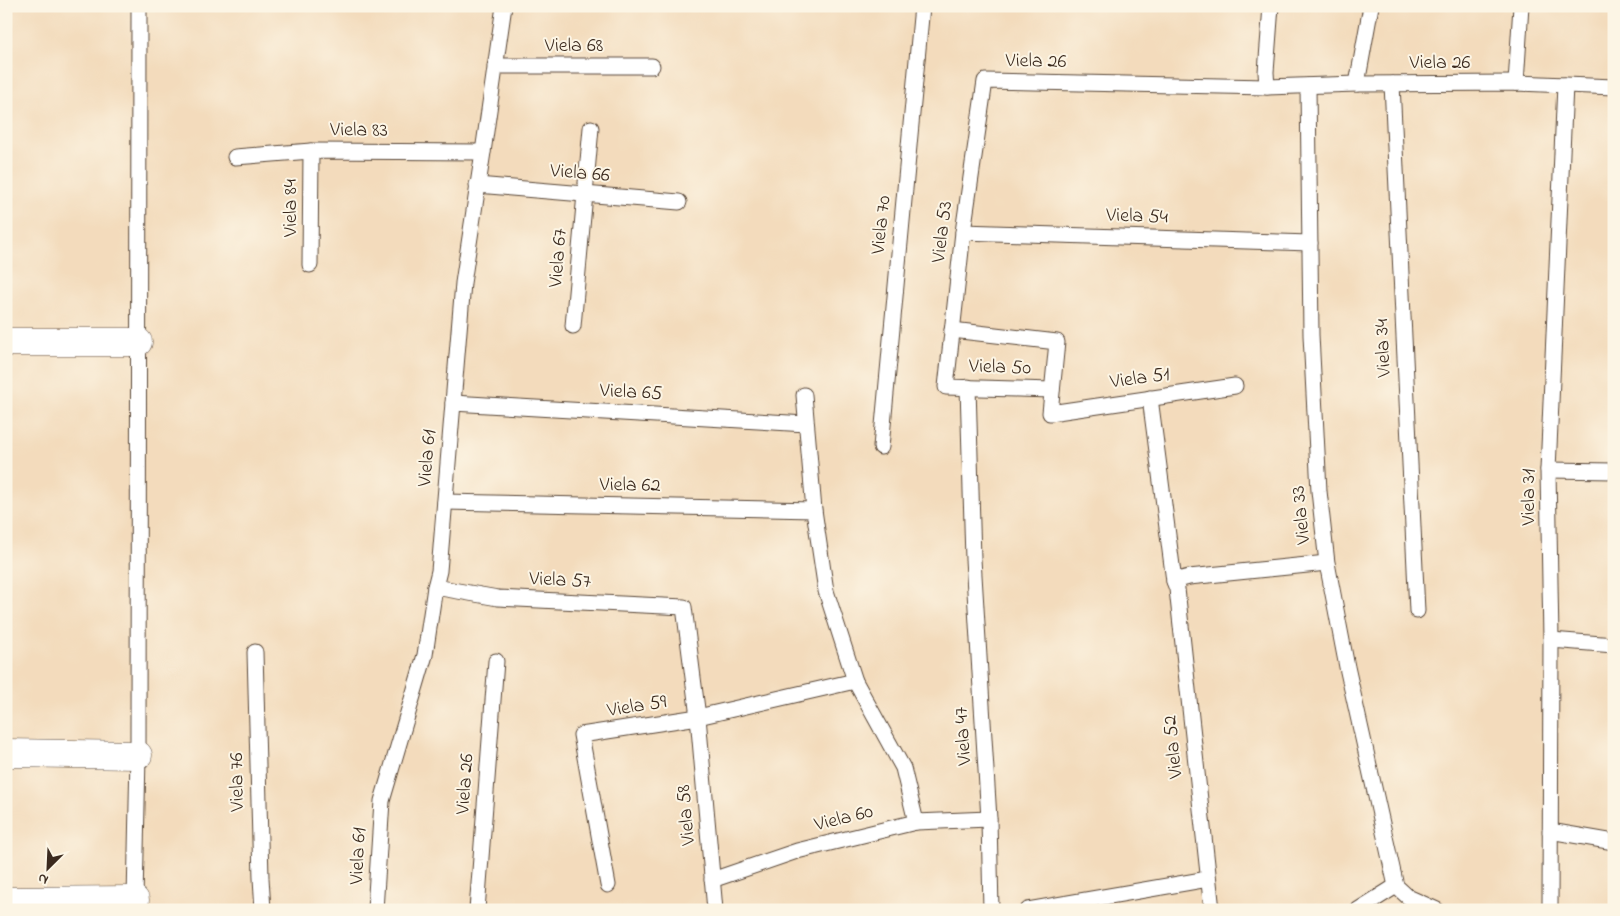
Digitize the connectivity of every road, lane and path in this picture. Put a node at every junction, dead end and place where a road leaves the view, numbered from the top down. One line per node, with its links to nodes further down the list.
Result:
1 (139, 6): 30 (lane)
2 (504, 6): 7 (lane, Viela 61)
3 (922, 6): 39 (lane, Viela 70)
4 (1271, 6): 9 (lane)
5 (1371, 6): 12 (lane)
6 (1521, 6): 11 (lane)
7 (495, 66): 8 (lane, Viela 68); 19 (lane, Viela 61)
8 (652, 66)
9 (1267, 80): 10 (lane, Viela 26); 15 (lane, Viela 26)
10 (985, 81): 24 (lane, Viela 53)
11 (1516, 83): 13 (lane, Viela 26); 14 (lane, Viela 26)
12 (1358, 84): 13 (lane, Viela 26); 15 (lane, Viela 26)
13 (1392, 84): 48 (lane, Viela 34)
14 (1565, 85): 16 (lane, Viela 26); 40 (lane, Viela 31)
15 (1308, 86): 25 (lane, Viela 33)
16 (1614, 87)
17 (590, 128): 22 (lane, Viela 67)
18 (311, 150): 19 (lane, Viela 83); 20 (lane, Viela 83); 26 (lane, Viela 84)
19 (483, 152): 21 (lane, Viela 61)
20 (235, 157)
21 (477, 185): 22 (lane, Viela 66); 37 (lane, Viela 61)
22 (585, 194): 23 (lane, Viela 66); 27 (lane, Viela 67)
23 (679, 202)
24 (963, 232): 25 (lane, Viela 54); 28 (lane, Viela 53)
25 (1310, 243): 44 (lane, Viela 33)
26 (310, 265)
27 (573, 326)
28 (952, 330): 32 (lane, Viela 53); 34 (lane)
29 (6, 342): 30 (street)
30 (138, 342): 56 (lane)
31 (1235, 386): 36 (lane, Viela 51)
32 (946, 387): 33 (lane, Viela 50)
33 (968, 387): 34 (lane, Viela 50); 57 (lane, Viela 47)
34 (1052, 390): 36 (lane, Viela 51)
35 (804, 395): 38 (lane)
36 (1150, 398): 45 (lane, Viela 52)
37 (453, 403): 38 (lane, Viela 65); 42 (lane, Viela 61)
38 (806, 424): 43 (lane)
39 (881, 447)
40 (1548, 470): 41 (lane); 49 (lane, Viela 31)
41 (1614, 471)
42 (444, 502): 43 (lane, Viela 62); 46 (lane, Viela 61)
43 (814, 510): 53 (lane)
44 (1328, 563): 45 (lane); 64 (lane, Viela 33)
45 (1174, 581): 61 (lane, Viela 52)
46 (435, 587): 47 (lane, Viela 57); 68 (lane, Viela 61)
47 (684, 608): 54 (lane, Viela 58)
48 (1417, 611)
49 (1551, 640): 50 (lane); 59 (lane, Viela 31)
50 (1614, 645)
51 (256, 652): 67 (lane, Viela 76)
52 (496, 661): 69 (lane, Viela 26)
53 (855, 681): 54 (lane, Viela 59); 58 (lane)
54 (698, 717): 62 (lane, Viela 58); 63 (lane, Viela 59)
55 (6, 753): 56 (street)
56 (138, 755): 66 (lane)
57 (989, 819): 58 (lane, Viela 60); 71 (lane, Viela 47)
58 (916, 822): 62 (lane, Viela 60)
59 (1550, 831): 60 (lane); 76 (lane, Viela 31)
60 (1614, 842)
61 (1208, 879): 72 (lane); 73 (lane, Viela 52)
62 (712, 880): 70 (lane, Viela 58)
63 (608, 885)
64 (1396, 886): 74 (lane); 75 (lane)
65 (6, 901): 66 (street)
66 (122, 903)
67 (263, 910)
68 (376, 910)
69 (477, 910)
70 (715, 910)
71 (991, 910)
72 (1028, 910)
73 (1212, 910)
74 (1358, 910)
75 (1438, 910)
76 (1550, 910)

